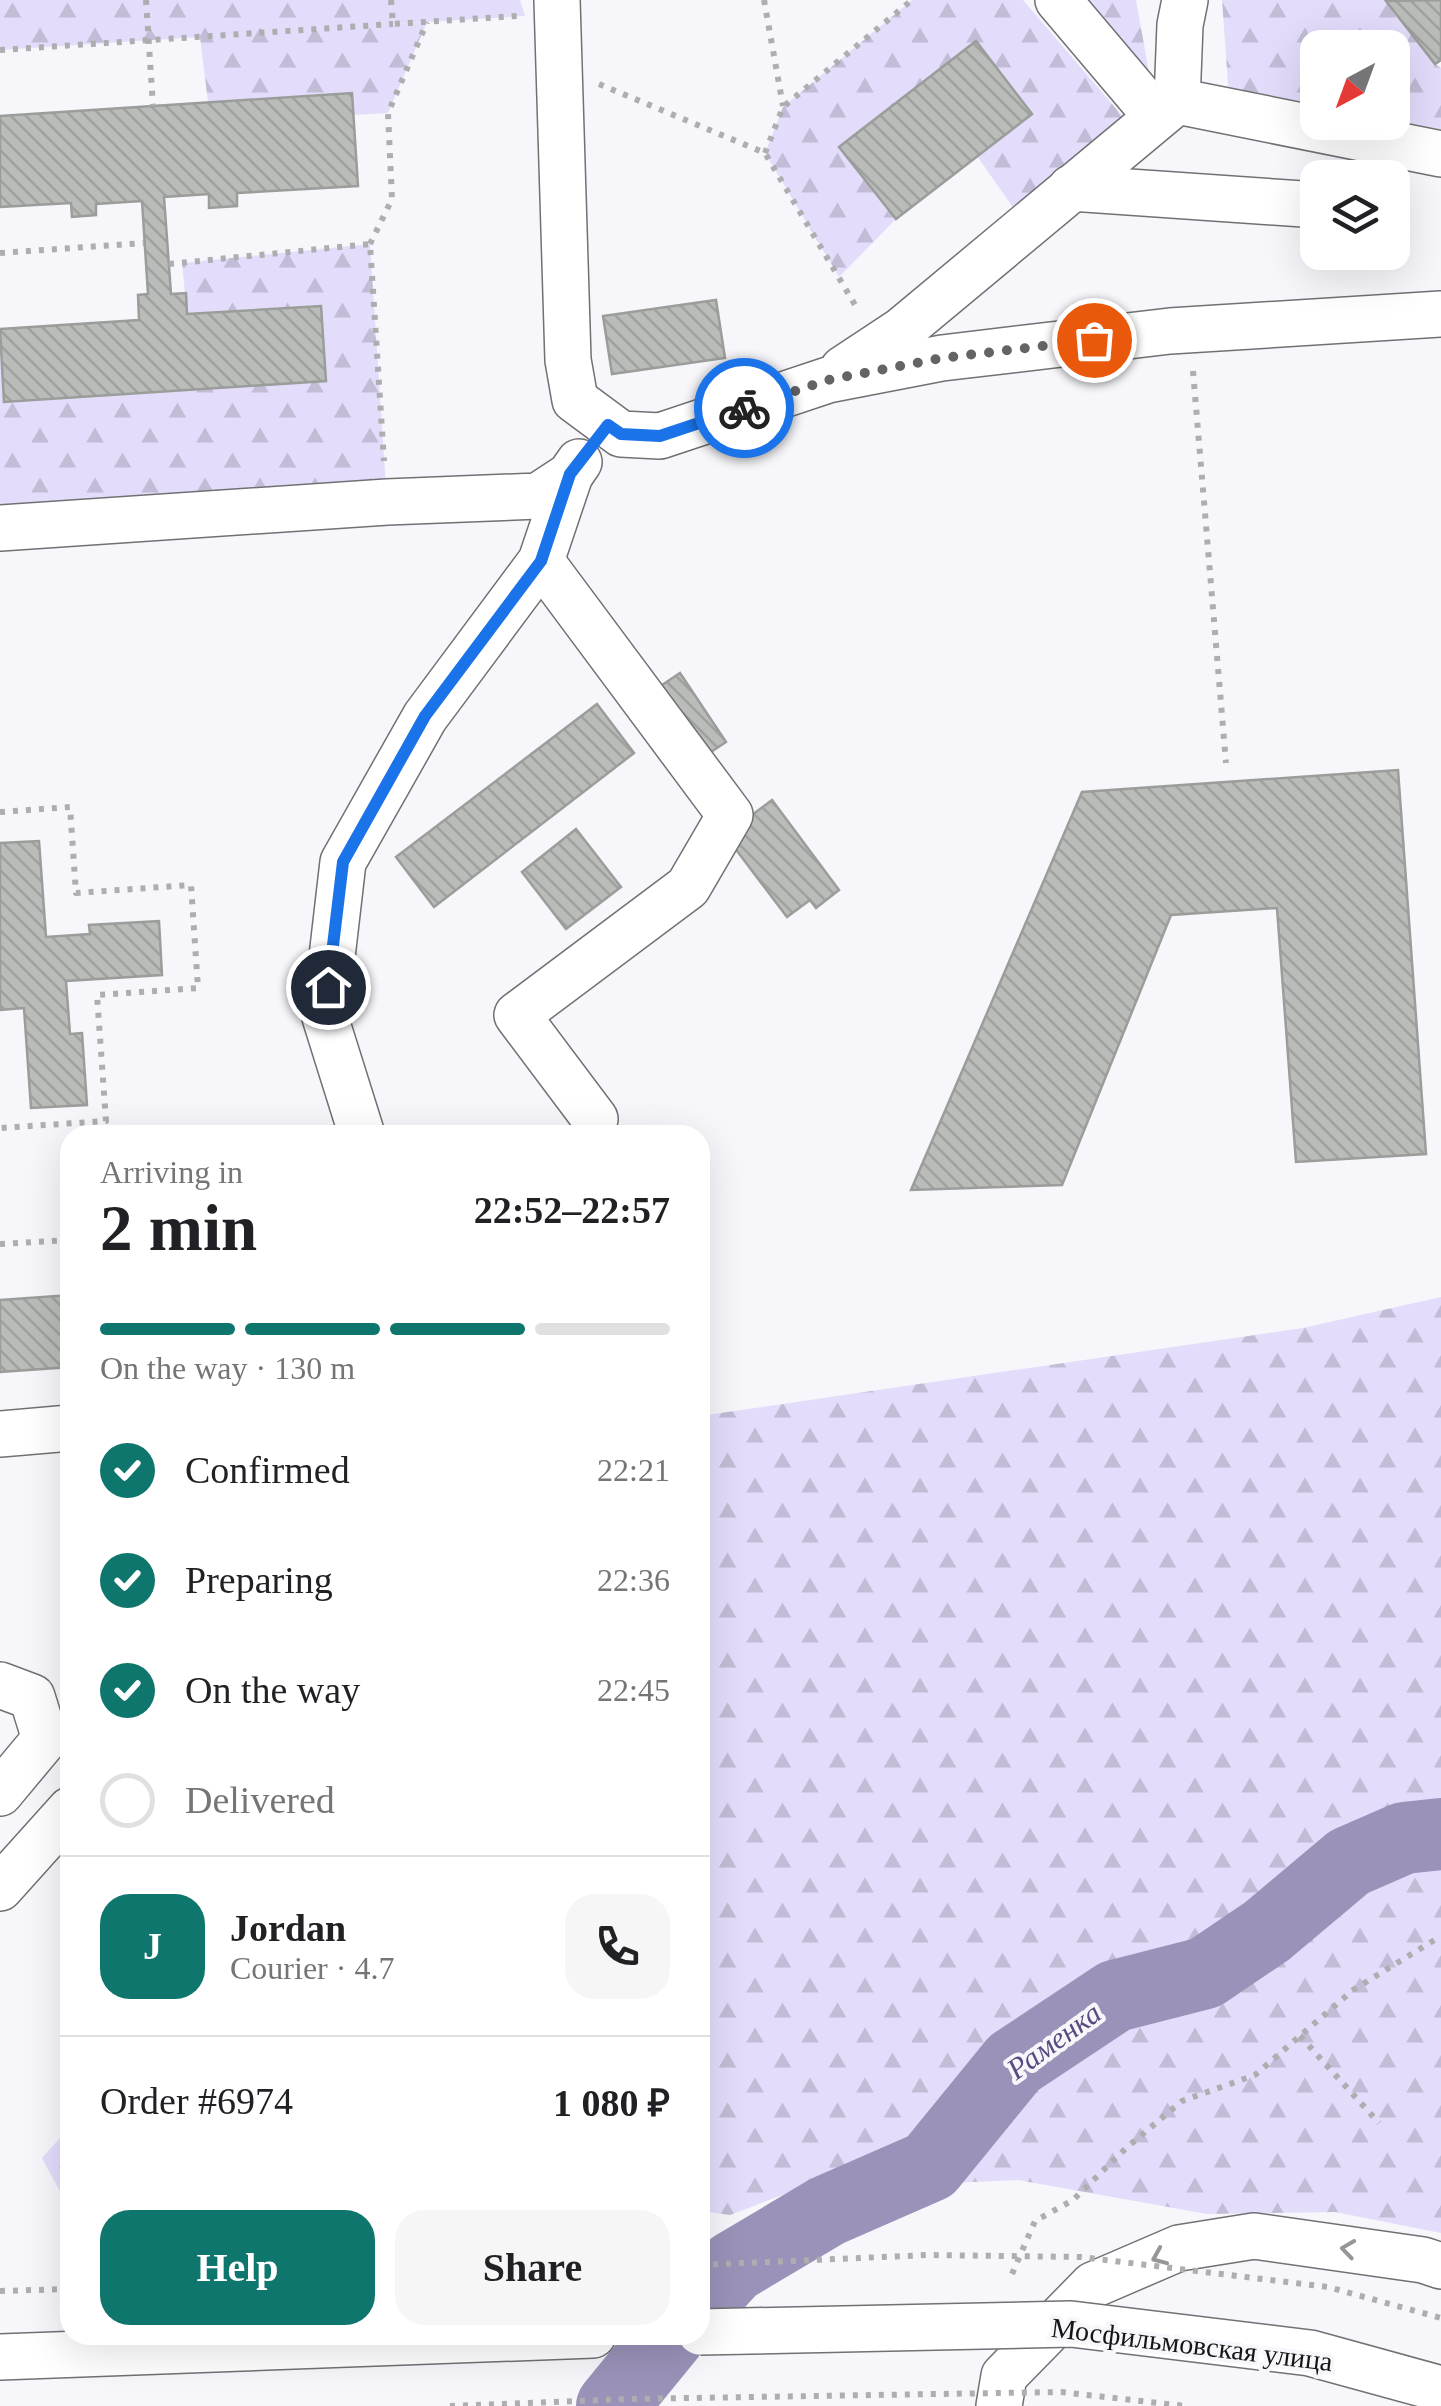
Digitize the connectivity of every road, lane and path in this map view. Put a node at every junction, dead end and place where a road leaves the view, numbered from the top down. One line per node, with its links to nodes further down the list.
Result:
1 (146, 0): 10 (path)
2 (391, 0): 9 (path)
3 (764, 0): 14 (path)
4 (912, 0): 14 (path)
5 (1058, 0): 15 (street)
6 (1184, 0): 15 (street)
7 (570, 5): 8 (path); 12 (street)
8 (427, 22): 9 (path); 21 (path)
9 (393, 24): 10 (path)
10 (148, 40): 11 (path); 13 (path)
11 (0, 50)
12 (561, 68): 16 (path); 28 (street)
13 (153, 106)
14 (783, 107): 16 (path)
15 (1167, 109): 17 (street); 18 (street)
16 (765, 152): 26 (path)
17 (1441, 154)
18 (1071, 188): 19 (street); 26 (street)
19 (1300, 203)
20 (144, 243): 22 (path)
21 (370, 244): 23 (path); 30 (path)
22 (0, 252)
23 (169, 264)
24 (1441, 314): 25 (street)
25 (1190, 330): 27 (street); 33 (path)
26 (878, 344): 27 (street)
27 (828, 380): 28 (street)
28 (592, 413): 29 (street)
29 (570, 474): 30 (street); 32 (street)
30 (387, 502): 31 (street)
31 (0, 528)
32 (541, 561): 35 (street); 36 (street)
33 (1226, 763)
34 (0, 812): 37 (path)
35 (596, 1119)
36 (359, 1125)
37 (0, 1128)
38 (60, 1241): 39 (path)
39 (0, 1244)
40 (60, 1429): 41 (street)
41 (0, 1434)
42 (0, 1685): 43 (street)
43 (0, 1792)
44 (60, 1821): 45 (street)
45 (0, 1888)
46 (1441, 1936): 47 (path)
47 (1300, 2036): 48 (path); 51 (path)
48 (1380, 2123)
49 (710, 2265): 54 (path, bridge)
50 (1441, 2266): 60 (street, one-way to 60)
51 (1012, 2274)
52 (60, 2289): 53 (path)
53 (0, 2292)
54 (1441, 2318)
55 (710, 2332): 58 (street, Мосфильмовская улица, bridge)
56 (323, 2345): 57 (street)
57 (0, 2357)
58 (1441, 2389)
59 (450, 2406): 61 (path, bridge)
60 (1000, 2406)
61 (1185, 2406)

